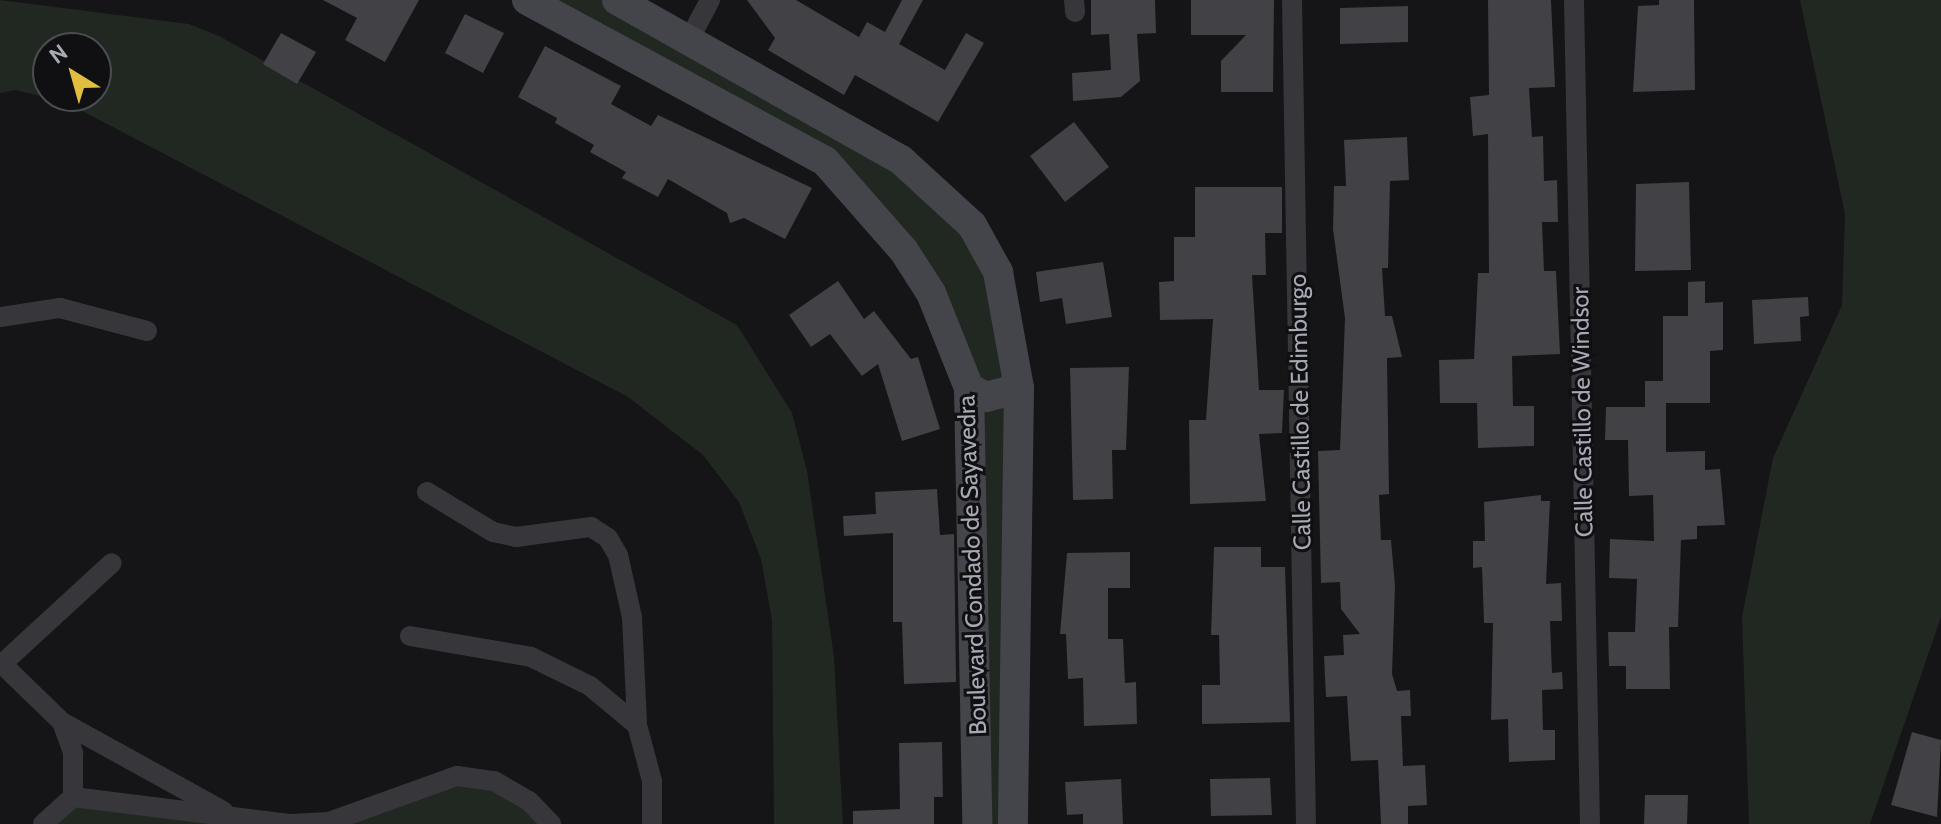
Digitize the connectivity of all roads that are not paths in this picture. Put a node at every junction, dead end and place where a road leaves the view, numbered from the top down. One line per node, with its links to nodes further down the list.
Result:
1 (527, 0): 8 (street, Boulevard Condado de Sayavedra)
2 (617, 0): 6 (street, Boulevard Condado de Sayavedra)
3 (710, 0): 6 (street)
4 (1292, 0): 26 (street, Calle Castillo de Edimburgo)
5 (1574, 0): 27 (street, Calle Castillo de Windsor)
6 (690, 38): 7 (street, Boulevard Condado de Sayavedra)
7 (901, 160): 8 (street); 12 (street, Boulevard Condado de Sayavedra)
8 (865, 203): 11 (street, Boulevard Condado de Sayavedra)
9 (0, 317): 10 (street)
10 (147, 331)
11 (969, 388): 12 (street); 24 (street, Boulevard Condado de Sayavedra)
12 (1019, 388): 25 (street, Boulevard Condado de Sayavedra)
13 (427, 492): 18 (street)
14 (112, 563): 16 (street)
15 (410, 636): 18 (street)
16 (1, 663): 17 (street)
17 (62, 722): 19 (street); 20 (street)
18 (637, 725): 23 (street)
19 (73, 797): 20 (street); 21 (street)
20 (234, 817): 22 (street)
21 (43, 824)
22 (551, 824)
23 (652, 824)
24 (977, 824)
25 (1013, 824)
26 (1306, 824)
27 (1590, 824)

